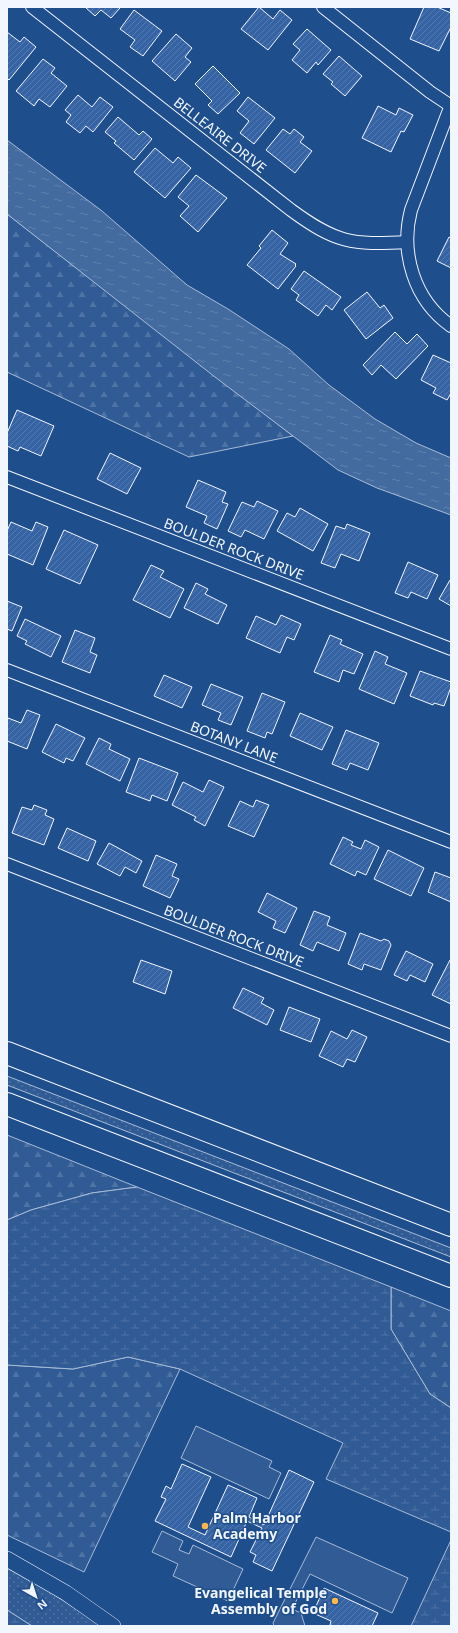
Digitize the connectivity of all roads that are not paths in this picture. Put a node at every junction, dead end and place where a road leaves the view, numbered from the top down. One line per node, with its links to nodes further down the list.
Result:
1 (32, 7): 4 (street, BELLEAIRE DRIVE)
2 (323, 7): 3 (street)
3 (451, 105): 4 (street)
4 (406, 242): 5 (street)
5 (451, 326)
6 (7, 477): 7 (street, BOULDER ROCK DRIVE)
7 (451, 649)
8 (7, 670): 9 (street, BOTANY LANE)
9 (451, 842)
10 (7, 864): 11 (street, BOULDER ROCK DRIVE)
11 (451, 1036)
12 (7, 1053): 14 (highway)
13 (7, 1104): 15 (highway)
14 (451, 1225)
15 (451, 1276)
16 (7, 1559): 17 (street)
17 (113, 1626)

